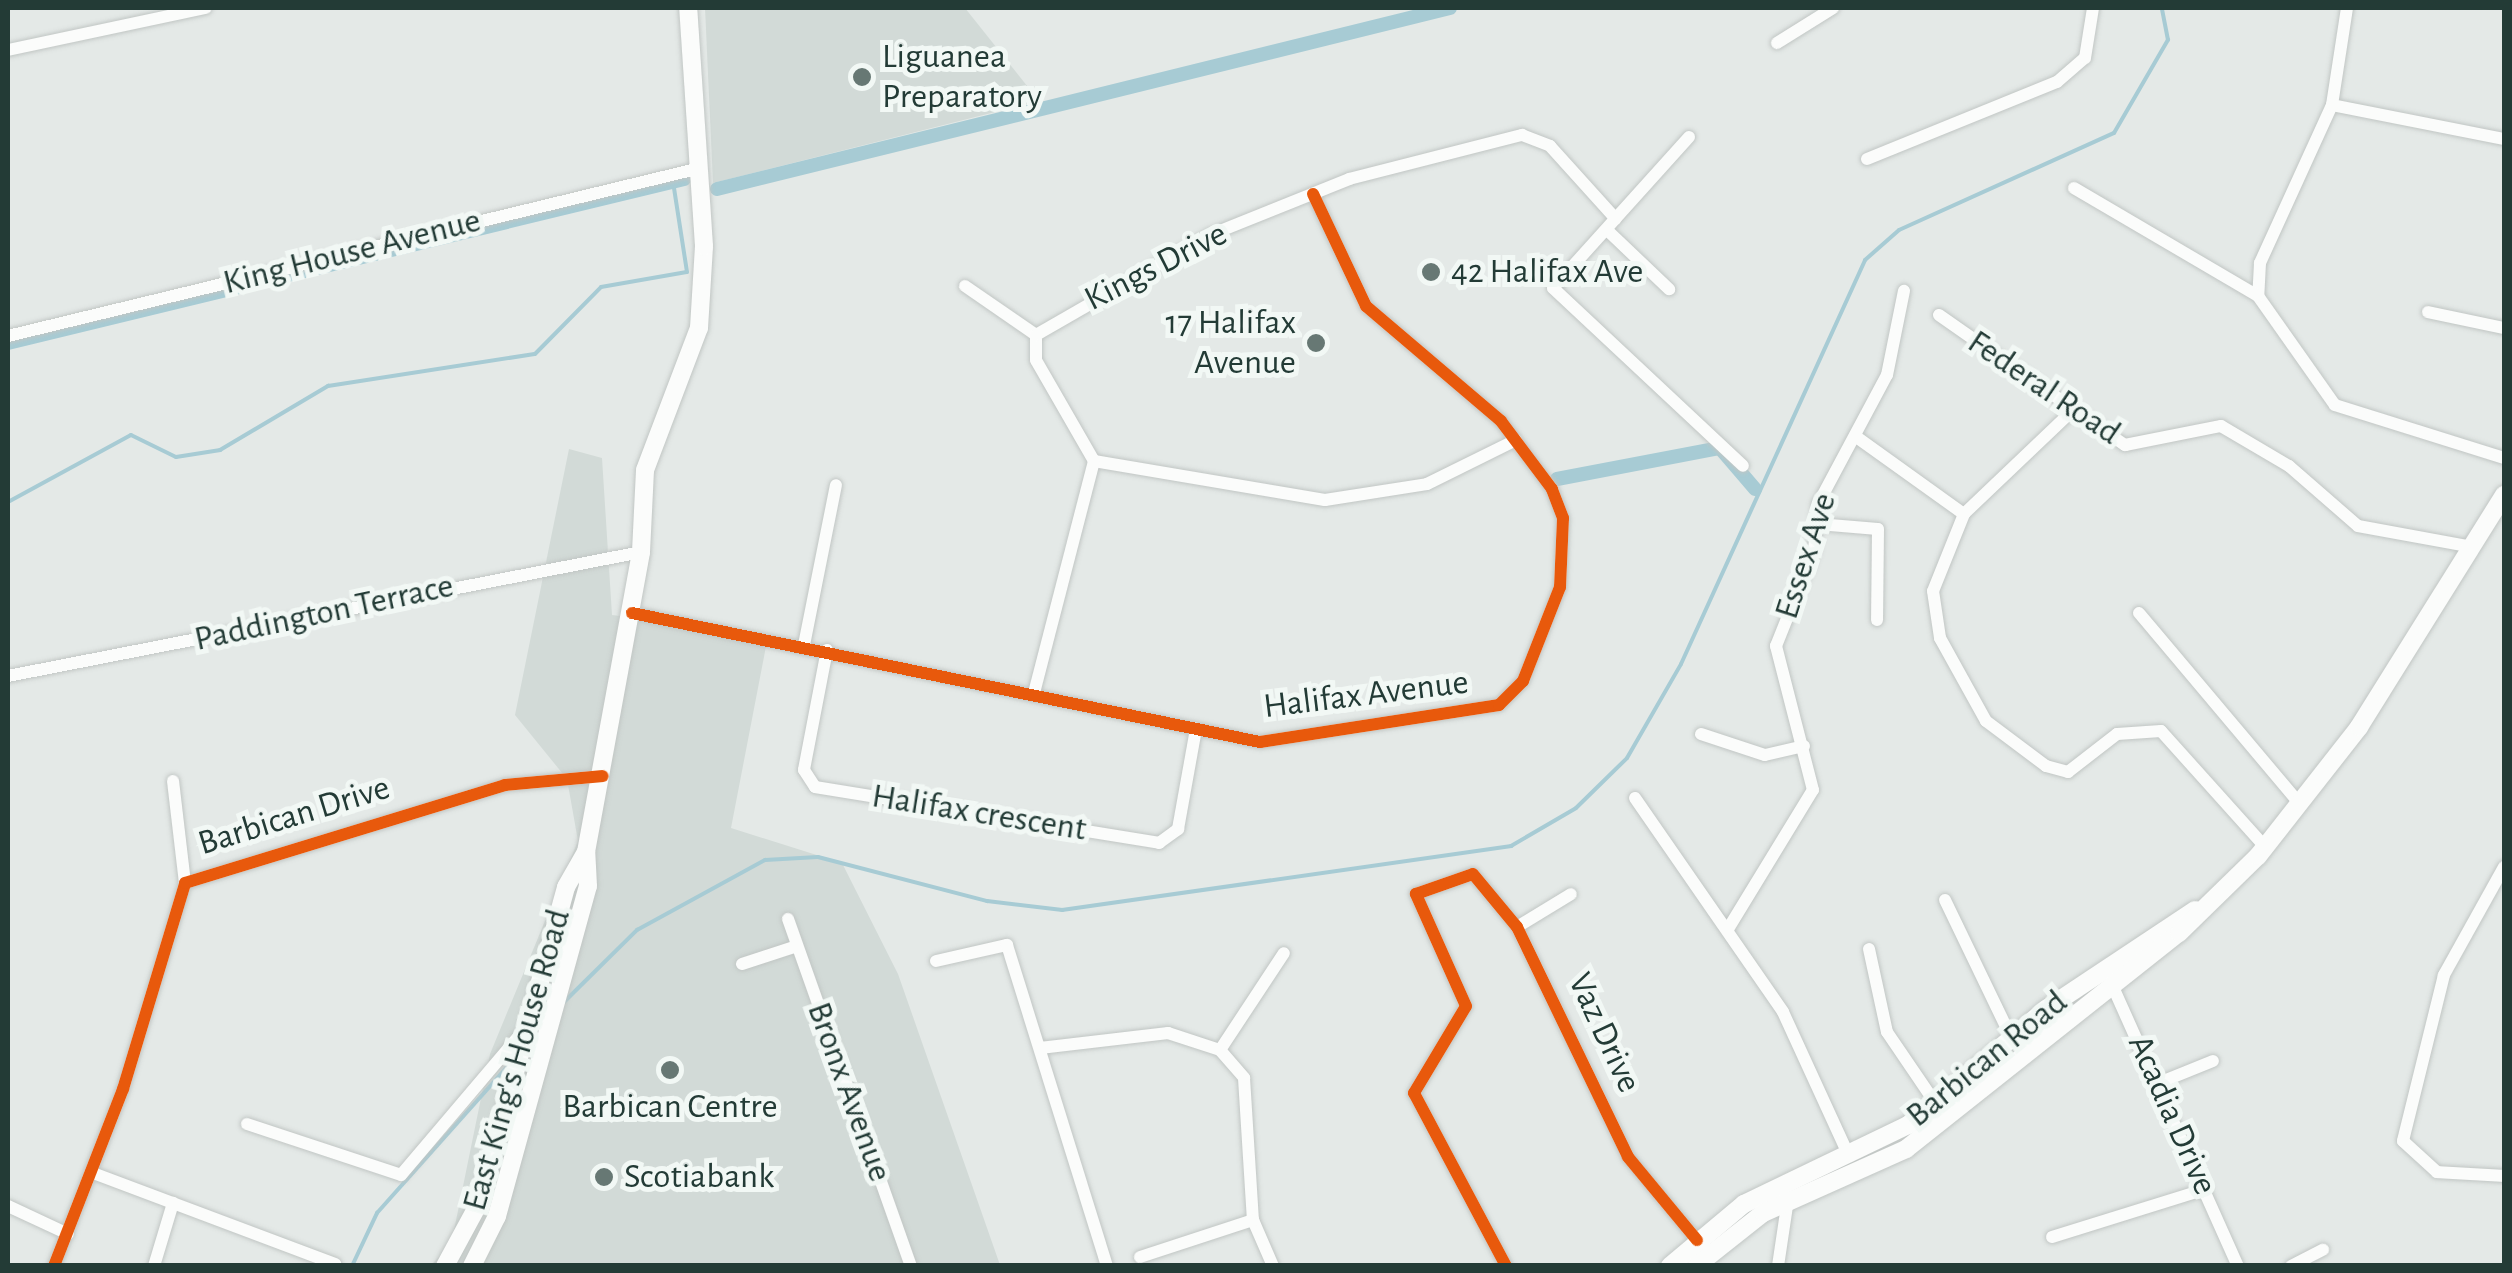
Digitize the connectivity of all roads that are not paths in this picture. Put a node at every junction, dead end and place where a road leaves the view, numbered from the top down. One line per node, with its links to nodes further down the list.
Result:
1 (206, 8): 7 (street)
2 (688, 8): 12 (main road, East King's House Road)
3 (1832, 8): 6 (street)
4 (2093, 8): 11 (street)
5 (2347, 8): 8 (street)
6 (1777, 43)
7 (8, 50)
8 (2332, 104): 10 (street); 19 (street)
9 (1689, 137): 15 (street)
10 (2504, 139)
11 (1867, 159)
12 (696, 169): 24 (street, King House Avenue); 36 (main road, East King's House Road)
13 (2074, 188): 19 (street)
14 (1313, 194): 15 (street, Kings Drive); 23 (street, Kings Drive); 27 (street, Halifax Avenue)
15 (1612, 224): 17 (street, Kings Drive); 30 (street)
16 (965, 286): 23 (street)
17 (1669, 289)
18 (1904, 291): 26 (street, Essex Ave)
19 (2258, 296): 28 (street)
20 (2428, 312): 22 (street)
21 (1939, 315): 25 (street, Federal Road)
22 (2504, 328)
23 (1036, 335): 29 (street)
24 (8, 336)
25 (2072, 411): 33 (street); 35 (street, Federal Road)
26 (1854, 436): 33 (street); 34 (street, Essex Ave)
27 (1516, 440): 29 (street); 44 (street, Halifax Avenue)
28 (2504, 458)
29 (1094, 461): 43 (street)
30 (1743, 466)
31 (836, 485): 40 (street)
32 (2504, 495): 35 (main road, Barbican Road)
33 (1964, 514): 51 (street)
34 (1818, 524): 39 (street); 46 (street, Essex Ave)
35 (2472, 547): 50 (main road, Barbican Road)
36 (641, 552): 37 (main road, East King's House Road); 42 (street, Paddington Terrace)
37 (632, 612): 40 (street, Halifax Avenue); 47 (main road, East King's House Road)
38 (2139, 613): 50 (street)
39 (1877, 620)
40 (804, 646): 41 (street, Halifax Avenue)
41 (827, 650): 43 (street, Halifax Avenue); 44 (street, Halifax crescent)
42 (8, 676)
43 (1034, 693): 44 (street, Halifax Avenue)
44 (1196, 729)
45 (1701, 734): 46 (street)
46 (1804, 746): 59 (street, Essex Ave)
47 (603, 776): 52 (main road, East King's House Road); 54 (street, Barbican Drive)
48 (173, 781): 54 (street)
49 (1635, 798): 59 (street)
50 (2300, 804): 51 (main road, Barbican Road)
51 (2265, 847): 65 (main road, Barbican Road)
52 (586, 852): 66 (main road, East King's House Road); 91 (main road, East King's House Road)
53 (2504, 867): 76 (street)
54 (185, 883): 75 (street, Barbican Drive)
55 (1570, 894): 58 (street)
56 (1945, 900): 67 (street)
57 (788, 919): 60 (street, Bronx Avenue)
58 (1518, 927): 84 (street, Vaz Drive); 95 (street, Vaz Drive)
59 (1728, 929): 74 (street)
60 (798, 946): 64 (street); 92 (street, Bronx Avenue)
61 (1869, 950): 72 (street)
62 (1284, 954): 69 (street)
63 (936, 961): 68 (street)
64 (742, 964)
65 (2107, 975): 67 (main road, Barbican Road); 71 (street, Acadia Drive); 78 (main road, Barbican Road)
66 (524, 1031): 73 (street); 90 (main road, East King's House Road)
67 (2010, 1038): 72 (main road, Barbican Road)
68 (1040, 1048): 69 (street); 93 (street)
69 (1220, 1050): 81 (street)
70 (2212, 1061): 71 (street)
71 (2160, 1082): 77 (street, Acadia Drive)
72 (1936, 1104): 74 (main road, Barbican Road)
73 (247, 1124)
74 (1848, 1154): 84 (main road, Barbican Road)
75 (93, 1173): 79 (street); 82 (street, Barbican Drive)
76 (2504, 1176)
77 (2206, 1189): 83 (street); 99 (street, Acadia Drive)
78 (1788, 1199): 97 (main road, Barbican Road); 98 (street)
79 (173, 1204): 87 (street); 89 (street)
80 (8, 1206): 82 (street)
81 (1253, 1220): 86 (street); 94 (street)
82 (68, 1234): 88 (street, Barbican Drive)
83 (2052, 1237)
84 (1697, 1240): 96 (main road, Barbican Road)
85 (2324, 1250): 100 (street)
86 (1140, 1256)
87 (335, 1264)
88 (54, 1266)
89 (154, 1266)
90 (444, 1266)
91 (472, 1266)
92 (911, 1266)
93 (1106, 1266)
94 (1273, 1266)
95 (1506, 1266)
96 (1670, 1266)
97 (1696, 1266)
98 (1778, 1266)
99 (2238, 1266)
100 (2291, 1266)

